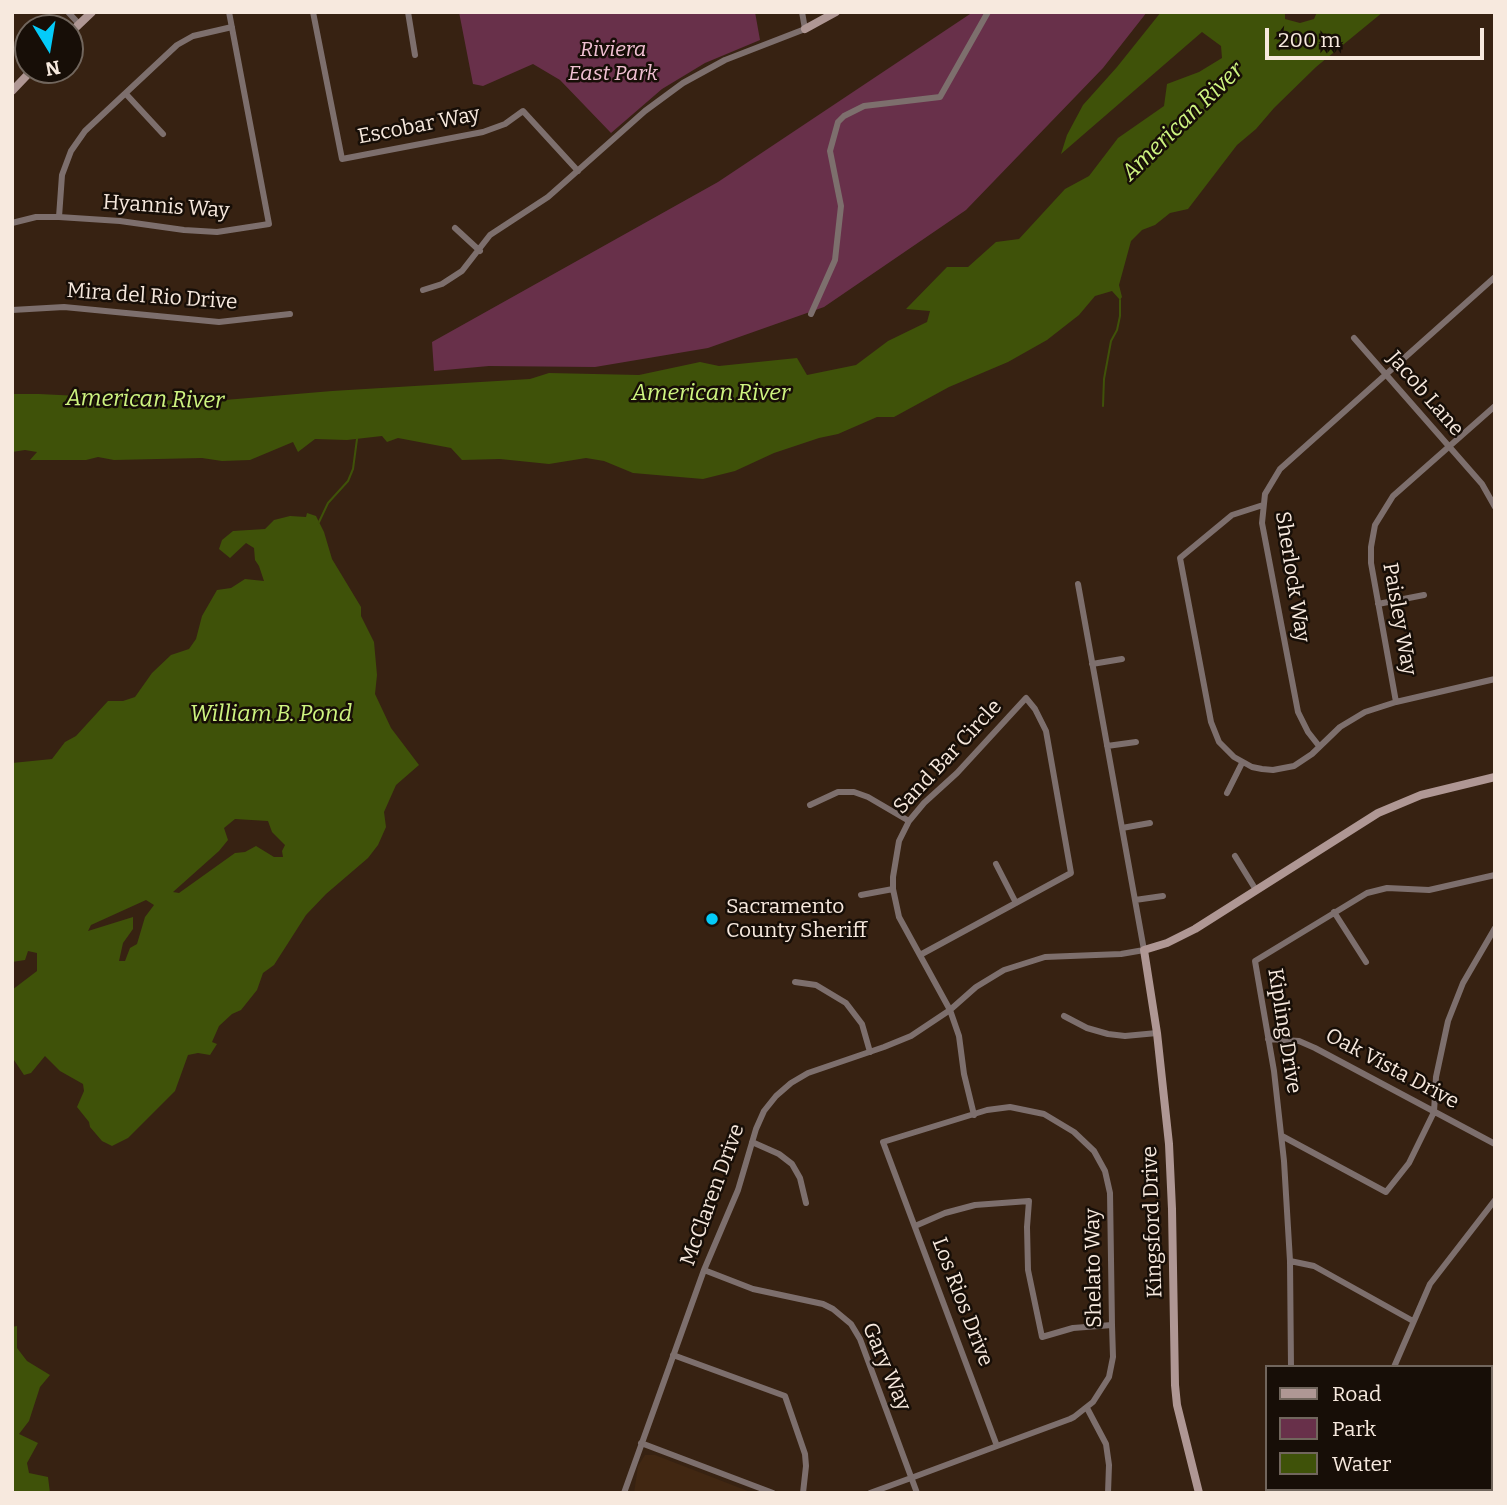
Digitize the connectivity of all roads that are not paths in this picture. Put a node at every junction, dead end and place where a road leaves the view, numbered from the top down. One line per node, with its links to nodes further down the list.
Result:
1 (229, 12): 7 (street, Hyannis Way)
2 (313, 12): 12 (street, Escobar Way)
3 (408, 12): 9 (street)
4 (802, 12): 8 (street)
5 (836, 12): 8 (street)
6 (988, 12): 21 (street)
7 (232, 27): 10 (street); 13 (street, Hyannis Way)
8 (805, 29): 12 (street)
9 (415, 55)
10 (125, 94): 11 (street); 13 (street)
11 (163, 134)
12 (578, 171): 16 (street)
13 (59, 217): 14 (street, Hyannis Way)
14 (12, 223)
15 (454, 228): 16 (street)
16 (480, 251): 18 (street)
17 (1495, 277): 23 (street, Sherlock Way)
18 (423, 290)
19 (12, 310): 20 (street, Mira del Rio Drive)
20 (290, 314)
21 (811, 314)
22 (1354, 338): 23 (street, Jacob Lane)
23 (1385, 374): 25 (street, Jacob Lane); 26 (street, Sherlock Way)
24 (1495, 406): 25 (street, Paisley Way)
25 (1449, 447): 27 (street, Jacob Lane); 30 (street, Paisley Way)
26 (1263, 505): 37 (street, Sherlock Way); 38 (street)
27 (1495, 507)
28 (1078, 584): 32 (street)
29 (1424, 595): 30 (street)
30 (1378, 604): 34 (street, Paisley Way)
31 (1122, 659): 32 (street)
32 (1092, 664): 36 (street)
33 (1495, 678): 34 (street)
34 (1396, 702): 37 (street)
35 (1136, 741): 36 (street)
36 (1108, 746): 44 (street)
37 (1319, 746): 38 (street)
38 (1242, 763): 40 (street)
39 (1495, 777): 49 (street)
40 (1227, 793)
41 (810, 805): 42 (street)
42 (909, 821): 48 (street, Sand Bar Circle); 53 (street, Sand Bar Circle)
43 (1150, 823): 44 (street)
44 (1122, 828): 52 (street)
45 (1235, 856): 49 (street)
46 (996, 864): 53 (street)
47 (1495, 875): 54 (street, Kipling Drive)
48 (893, 889): 50 (street); 57 (street, Sand Bar Circle)
49 (1256, 890): 56 (street)
50 (861, 895)
51 (1163, 896): 52 (street)
52 (1135, 900): 56 (street)
53 (1016, 903): 57 (street, Sand Bar Circle)
54 (1334, 912): 58 (street); 63 (street, Kipling Drive)
55 (1495, 928): 65 (street)
56 (1144, 950): 60 (street, McClaren Drive); 62 (street, Kingsford Drive)
57 (920, 955): 60 (street)
58 (1366, 962)
59 (795, 982): 64 (street)
60 (950, 1010): 64 (street, McClaren Drive); 66 (street)
61 (1064, 1016): 62 (street)
62 (1157, 1032): 91 (street, Kingsford Drive)
63 (1268, 1039): 65 (street, Oak Vista Drive); 67 (street, Kipling Drive)
64 (870, 1052): 68 (street, McClaren Drive)
65 (1434, 1112): 67 (street); 69 (street, Oak Vista Drive)
66 (974, 1115): 70 (street, Shelato Way); 77 (street, Shelato Way)
67 (1282, 1136): 74 (street, Kipling Drive)
68 (752, 1142): 72 (street); 75 (street, McClaren Drive)
69 (1495, 1144)
70 (895, 1171): 73 (street, Los Rios Drive)
71 (1495, 1200): 76 (street)
72 (806, 1203)
73 (915, 1226): 77 (street); 83 (street, Los Rios Drive)
74 (1290, 1261): 76 (street); 79 (street, Kipling Drive)
75 (704, 1270): 78 (street, McClaren Drive); 84 (street, Gary Way)
76 (1413, 1321): 80 (street)
77 (1112, 1325): 81 (street, Shelato Way)
78 (673, 1355): 82 (street, McClaren Drive); 87 (street)
79 (1291, 1365)
80 (1395, 1365)
81 (1087, 1408): 83 (street, Shelato Way); 90 (street)
82 (640, 1443): 85 (street, McClaren Drive); 86 (street)
83 (998, 1446): 84 (street, Shelato Way)
84 (912, 1478): 88 (street, Shelato Way); 89 (street, Gary Way)
85 (624, 1493)
86 (773, 1493)
87 (803, 1493)
88 (870, 1493)
89 (917, 1493)
90 (1108, 1493)
91 (1199, 1493)

